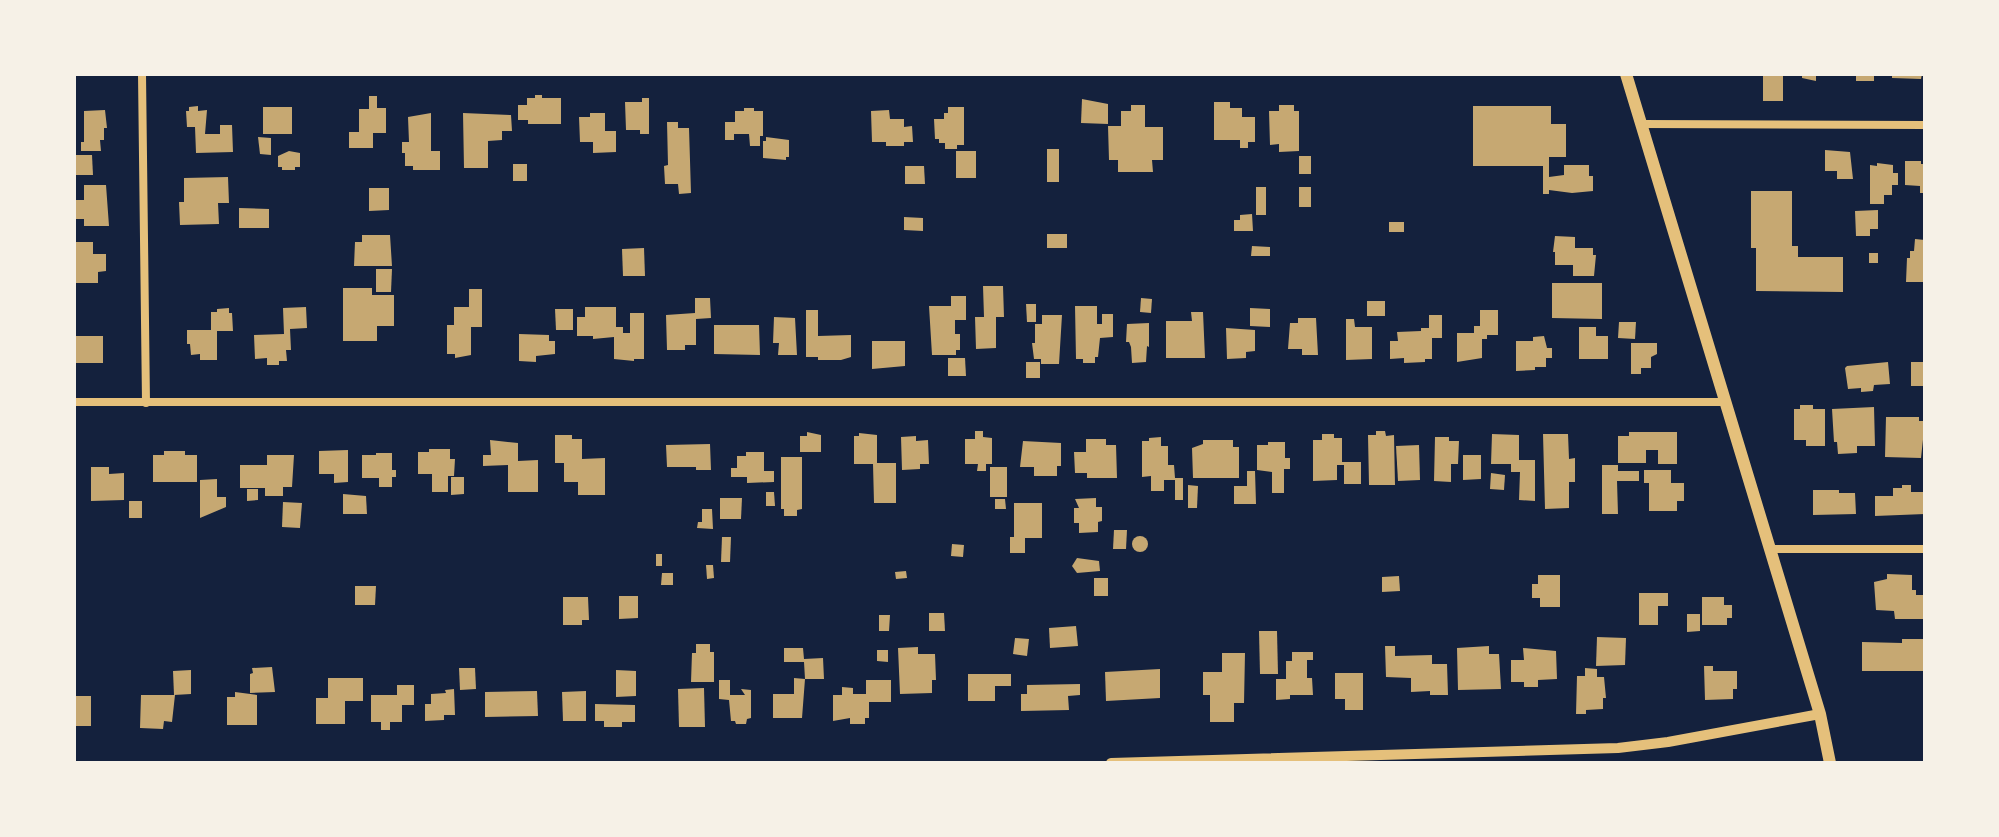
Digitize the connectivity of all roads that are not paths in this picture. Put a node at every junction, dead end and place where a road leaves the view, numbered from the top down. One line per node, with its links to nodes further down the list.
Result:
1 (142, 74): 7 (street)
2 (1626, 74): 3 (main road)
3 (1641, 124): 4 (street); 6 (main road)
4 (1925, 125)
5 (74, 402): 7 (street)
6 (1725, 402): 7 (street); 8 (main road)
7 (146, 403)
8 (1770, 549): 9 (street); 10 (main road)
9 (1925, 549)
10 (1820, 714): 11 (street); 13 (main road)
11 (1449, 759): 12 (street)
12 (1111, 763)
13 (1830, 763)

